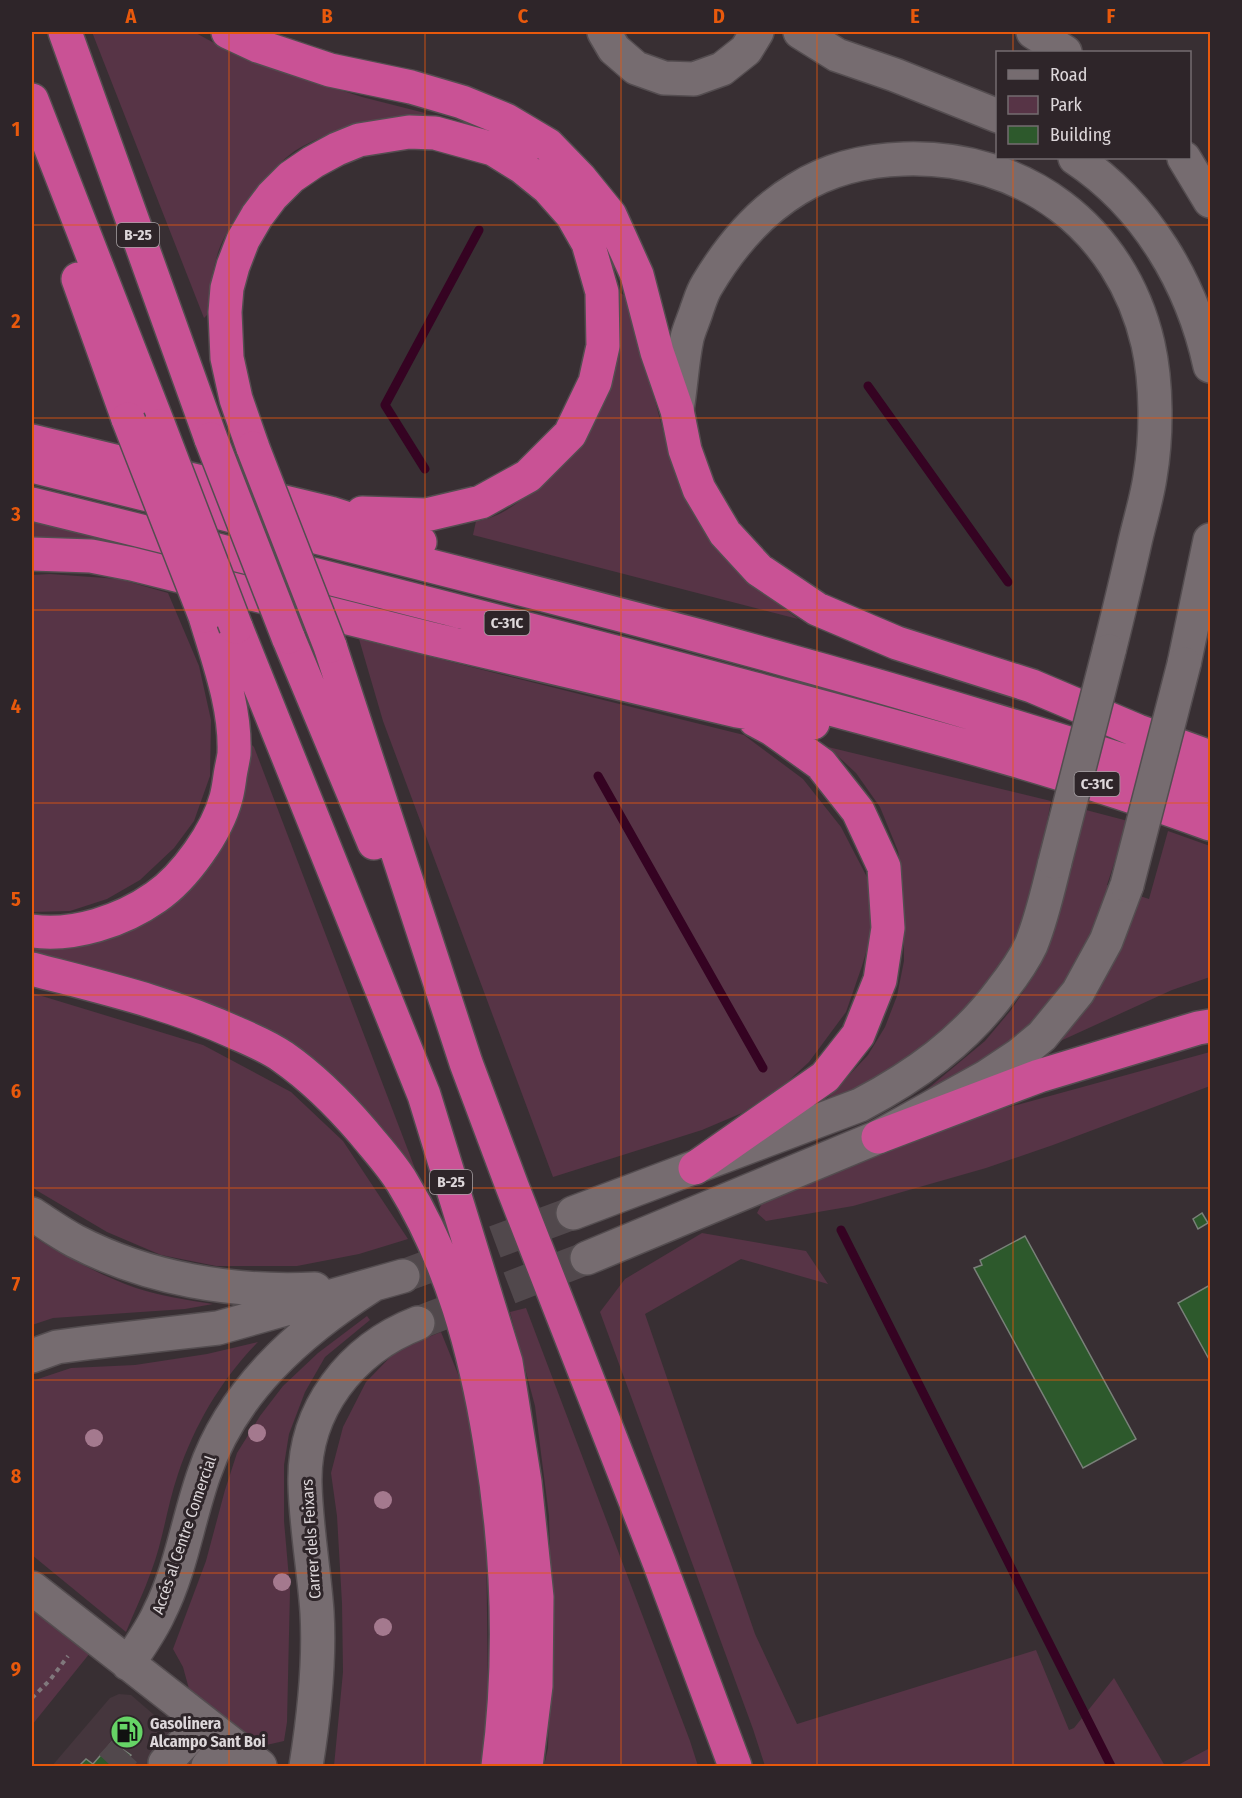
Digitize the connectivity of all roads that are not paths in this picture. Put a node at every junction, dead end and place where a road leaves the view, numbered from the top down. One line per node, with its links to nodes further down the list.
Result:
1 (65, 32): 32 (highway, B-25, bridge)
2 (228, 32): 15 (highway)
3 (604, 32): 4 (street)
4 (757, 32)
5 (800, 32): 9 (street)
6 (1033, 32): 7 (street)
7 (1063, 51)
8 (32, 100): 16 (highway, B-25)
9 (996, 115)
10 (32, 135): 16 (highway)
11 (1076, 159): 14 (street)
12 (1185, 159): 13 (street)
13 (1210, 201)
14 (1210, 366)
15 (677, 410): 24 (highway); 34 (street, bridge)
16 (143, 422): 29 (highway, bridge); 50 (highway, B-25, bridge)
17 (32, 441): 20 (highway)
18 (32, 466): 27 (highway, C-31C)
19 (32, 504): 25 (highway, C-31C)
20 (330, 513): 24 (highway); 32 (highway, bridge)
21 (1210, 540): 33 (street, bridge)
22 (32, 554): 23 (highway)
23 (737, 711): 25 (highway); 34 (highway)
24 (1138, 732): 26 (highway)
25 (981, 750): 28 (highway, C-31C)
26 (1210, 757)
27 (1210, 789)
28 (1210, 824)
29 (32, 931)
30 (32, 969): 49 (highway)
31 (1210, 1026): 33 (highway)
32 (466, 1063): 51 (highway, B-25)
33 (878, 1137): 37 (street)
34 (694, 1168): 35 (street)
35 (573, 1213)
36 (32, 1214): 39 (street, Accés al Centre Comercial)
37 (587, 1258)
38 (403, 1276): 39 (street, Accés al Centre Comercial)
39 (370, 1286): 41 (street, Accés al Centre Comercial); 43 (street, Accés al Centre Comercial)
40 (418, 1323): 48 (street, Carrer dels Feixars)
41 (32, 1356)
42 (32, 1588): 43 (street)
43 (128, 1664): 44 (street)
44 (215, 1732): 45 (street); 46 (street); 47 (street)
45 (174, 1765)
46 (208, 1767)
47 (260, 1767)
48 (306, 1767)
49 (498, 1767)
50 (526, 1767)
51 (735, 1767)

